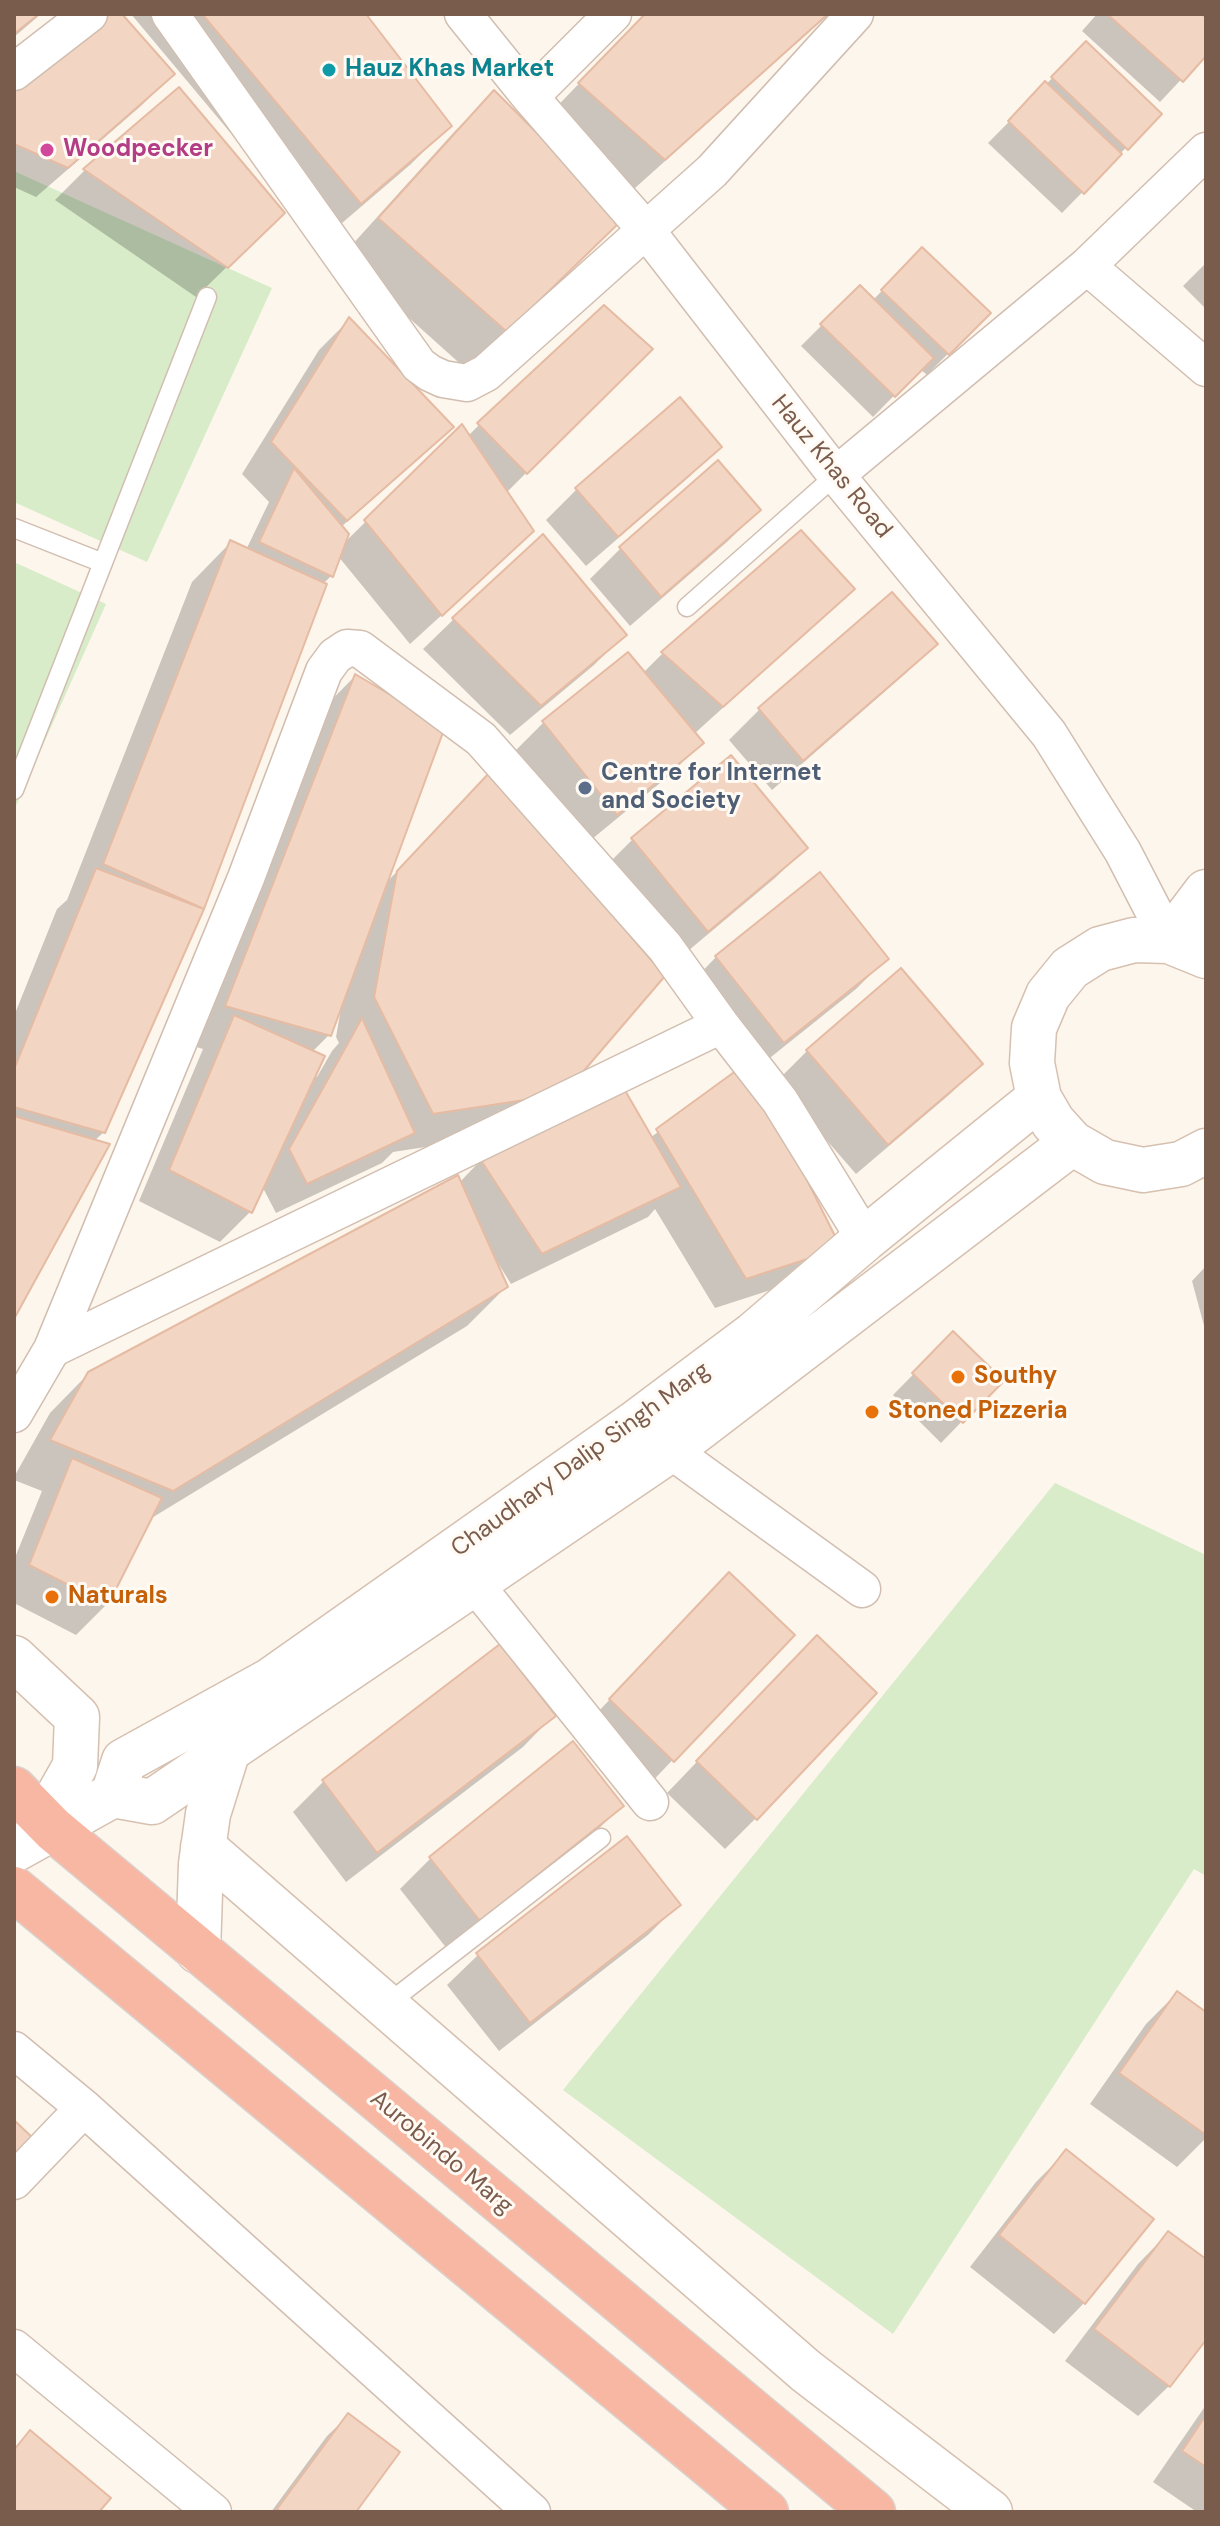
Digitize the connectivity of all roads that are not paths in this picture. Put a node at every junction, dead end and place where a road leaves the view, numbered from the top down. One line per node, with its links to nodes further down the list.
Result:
1 (89, 14): 6 (street)
2 (170, 14): 9 (street)
3 (463, 14): 7 (street, Hauz Khas Road)
4 (613, 14): 7 (street)
5 (855, 14): 9 (street)
6 (14, 72)
7 (530, 97): 9 (street, Hauz Khas Road)
8 (1206, 151): 10 (street)
9 (646, 230): 13 (street, Hauz Khas Road)
10 (1087, 266): 12 (street); 13 (street)
11 (207, 297): 15 (lane)
12 (1206, 368)
13 (836, 475): 16 (lane); 19 (street, Hauz Khas Road)
14 (14, 528): 15 (lane)
15 (103, 563): 17 (lane)
16 (687, 607)
17 (14, 790)
18 (1206, 892): 19 (street)
19 (1188, 948): 21 (street)
20 (721, 1025): 24 (street); 25 (street); 25 (street)
21 (1039, 1098): 22 (street); 24 (street, Chaudhary Dalip Singh Marg)
22 (1072, 1143): 23 (street); 26 (street)
23 (1198, 1159)
24 (865, 1239): 26 (street, Chaudhary Dalip Singh Marg)
25 (52, 1349): 27 (street)
26 (751, 1361): 28 (street); 34 (street, Chaudhary Dalip Singh Marg)
27 (14, 1414)
28 (670, 1450): 29 (street); 30 (street)
29 (474, 1583): 32 (street); 35 (street)
30 (862, 1589)
31 (14, 1658): 36 (street)
32 (228, 1750): 34 (street); 38 (street)
33 (14, 1789): 36 (highway, Aurobindo Marg)
34 (113, 1795): 36 (street)
35 (650, 1802)
36 (37, 1833): 40 (highway, Aurobindo Marg)
37 (601, 1838): 41 (lane)
38 (203, 1847): 40 (street); 41 (street)
39 (14, 1889): 48 (highway)
40 (198, 1951): 49 (highway, Aurobindo Marg)
41 (386, 2005): 50 (street)
42 (14, 2050): 43 (street)
43 (84, 2108): 44 (street); 47 (street)
44 (14, 2181)
45 (14, 2348): 46 (street)
46 (213, 2512)
47 (532, 2512)
48 (766, 2512)
49 (873, 2512)
50 (990, 2512)

